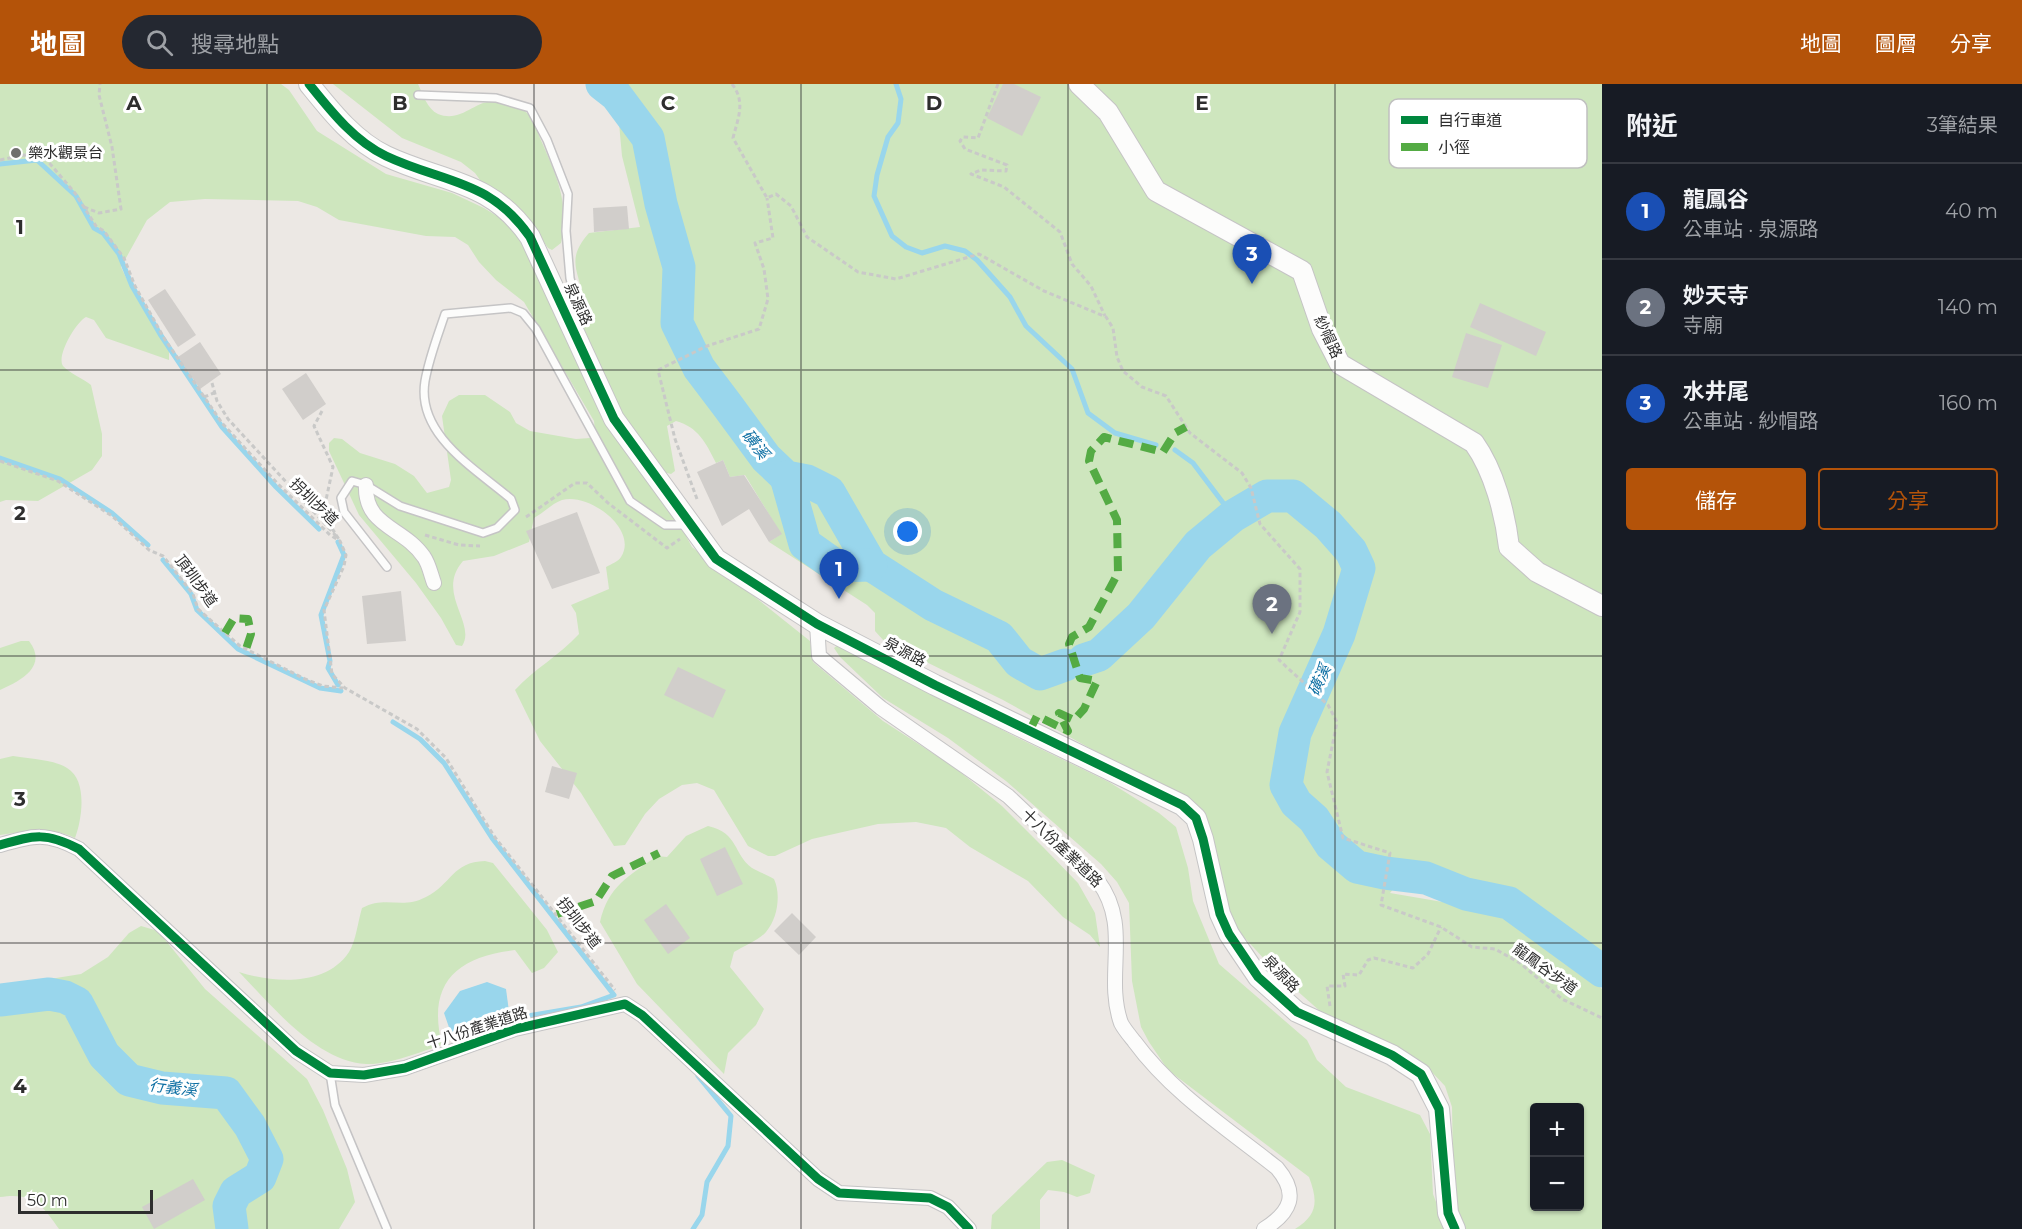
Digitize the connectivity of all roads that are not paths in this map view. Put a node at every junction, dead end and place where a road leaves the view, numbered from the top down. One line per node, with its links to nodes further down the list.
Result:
1 (309, 84): 4 (street, 泉源路)
2 (1079, 84): 9 (street, 紗帽路)
3 (418, 95): 4 (lane)
4 (575, 332): 6 (street, 泉源路)
5 (366, 485): 6 (lane); 7 (lane); 8 (street)
6 (693, 525): 10 (street, 泉源路)
7 (387, 567)
8 (434, 583)
9 (1602, 606)
10 (817, 624): 15 (street, 十八份產業道路); 16 (street, 泉源路)
11 (0, 845): 12 (street)
12 (330, 1073): 13 (lane); 14 (street, 十八份產業道路)
13 (387, 1229)
14 (969, 1229)
15 (1264, 1229)
16 (1455, 1229)

